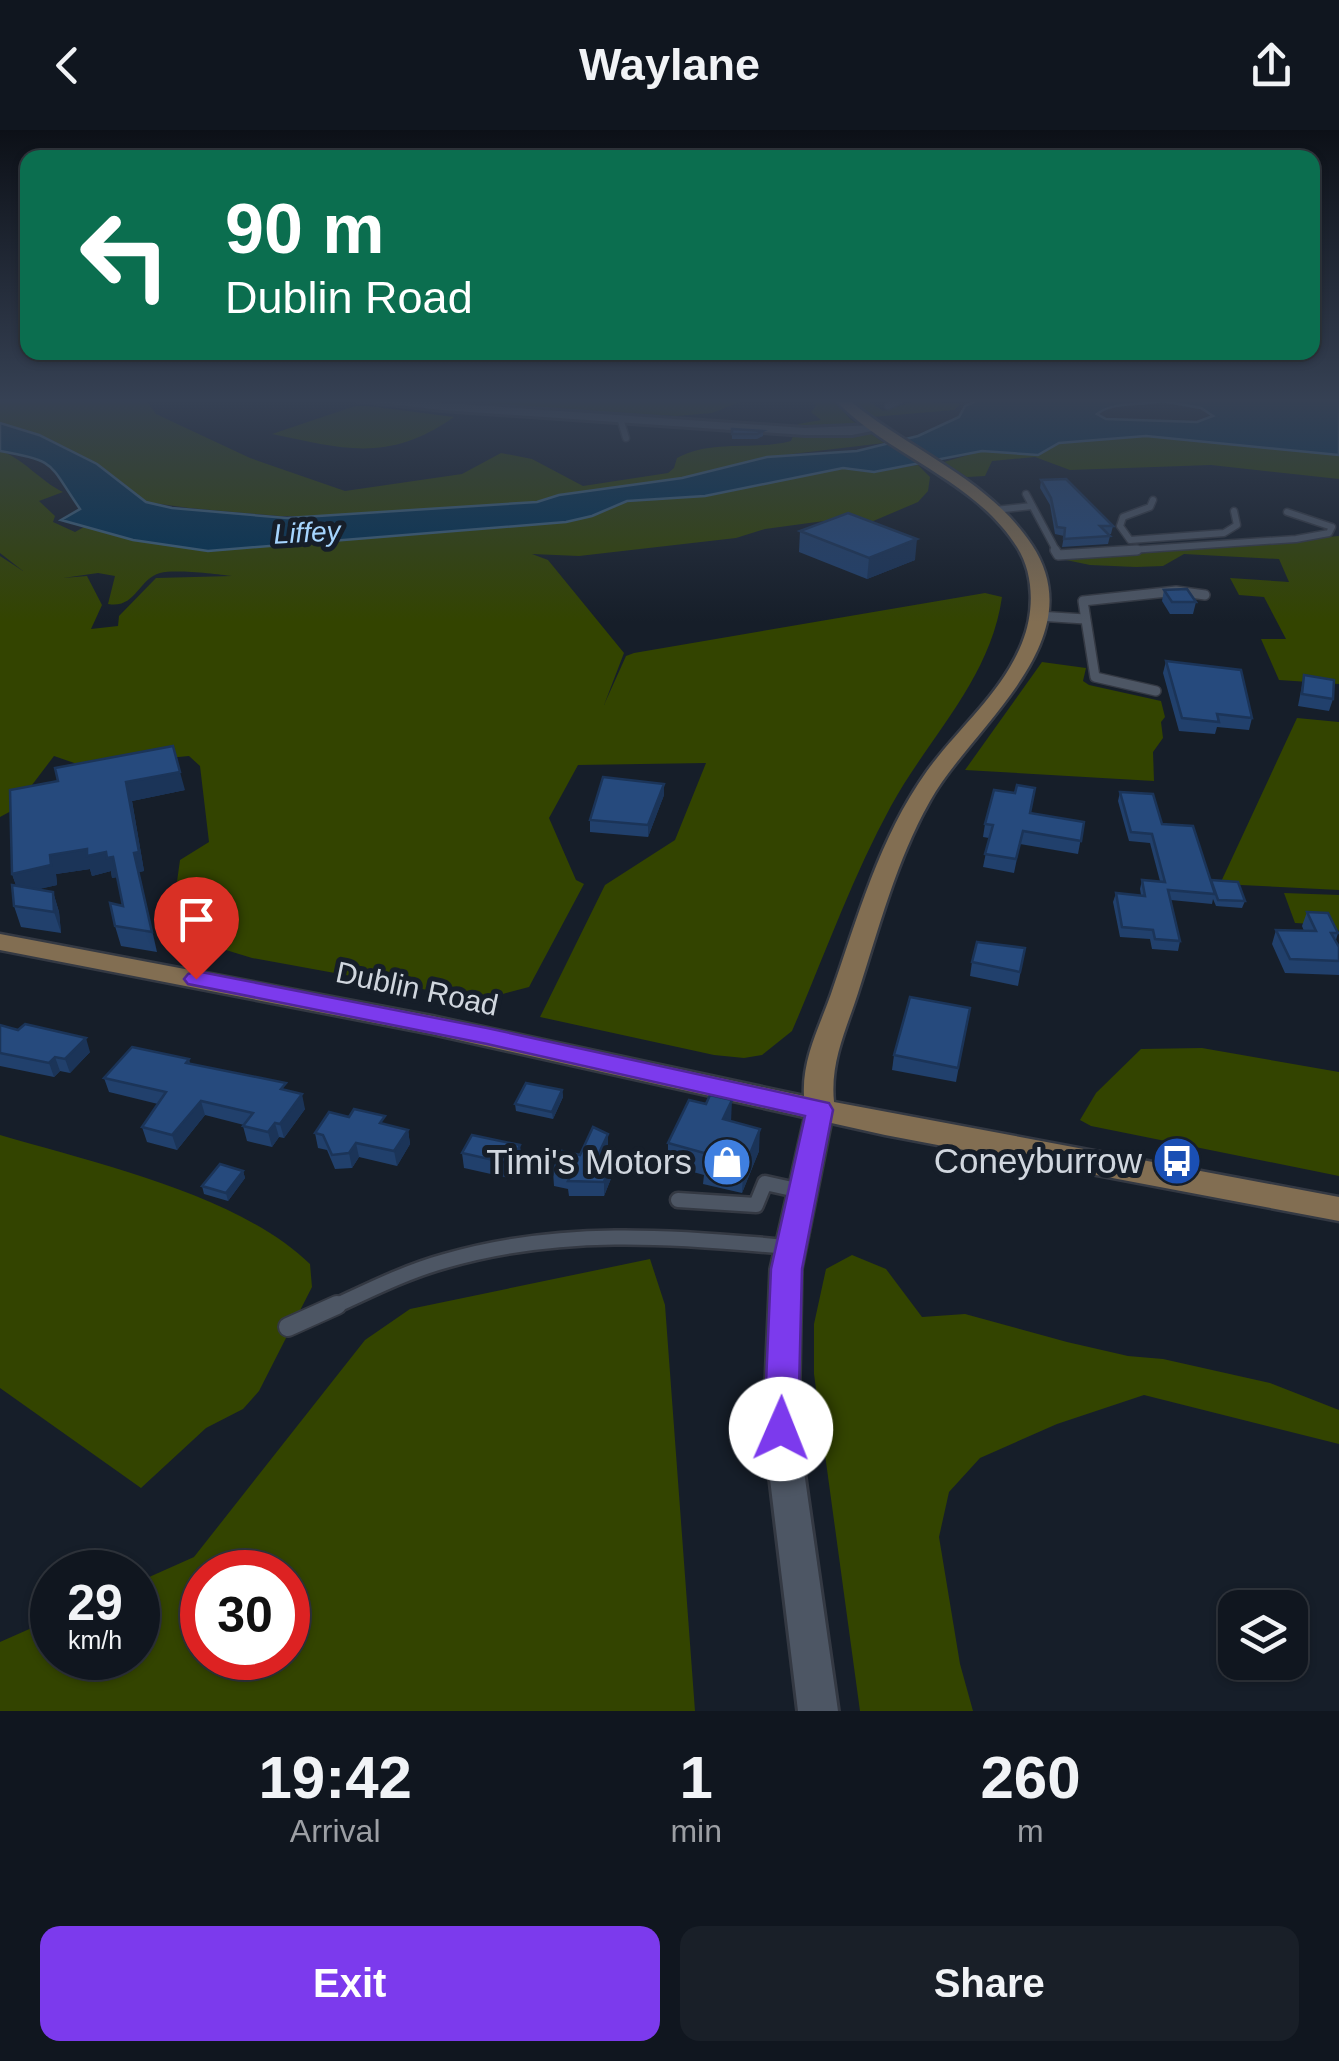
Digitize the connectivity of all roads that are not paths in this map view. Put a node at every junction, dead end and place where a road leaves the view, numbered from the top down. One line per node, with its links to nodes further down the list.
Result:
1 (951, 474): 5 (main road)
2 (1026, 494): 4 (lane)
3 (1153, 500): 8 (lane)
4 (1032, 506): 5 (lane); 9 (lane)
5 (994, 510): 11 (main road)
6 (1234, 511): 8 (lane)
7 (1287, 512): 9 (lane)
8 (1130, 540): 9 (lane)
9 (1137, 550)
10 (1205, 595): 12 (lane)
11 (1038, 616): 12 (lane); 15 (main road)
12 (1085, 619): 13 (lane)
13 (1156, 691)
14 (0, 942): 15 (main road, Dublin Road)
15 (820, 1110): 16 (street); 18 (main road, Dublin Road)
16 (806, 1192): 17 (lane); 19 (street)
17 (678, 1200)
18 (1339, 1209)
19 (792, 1248): 20 (lane); 21 (street)
20 (288, 1327)
21 (818, 1711)

